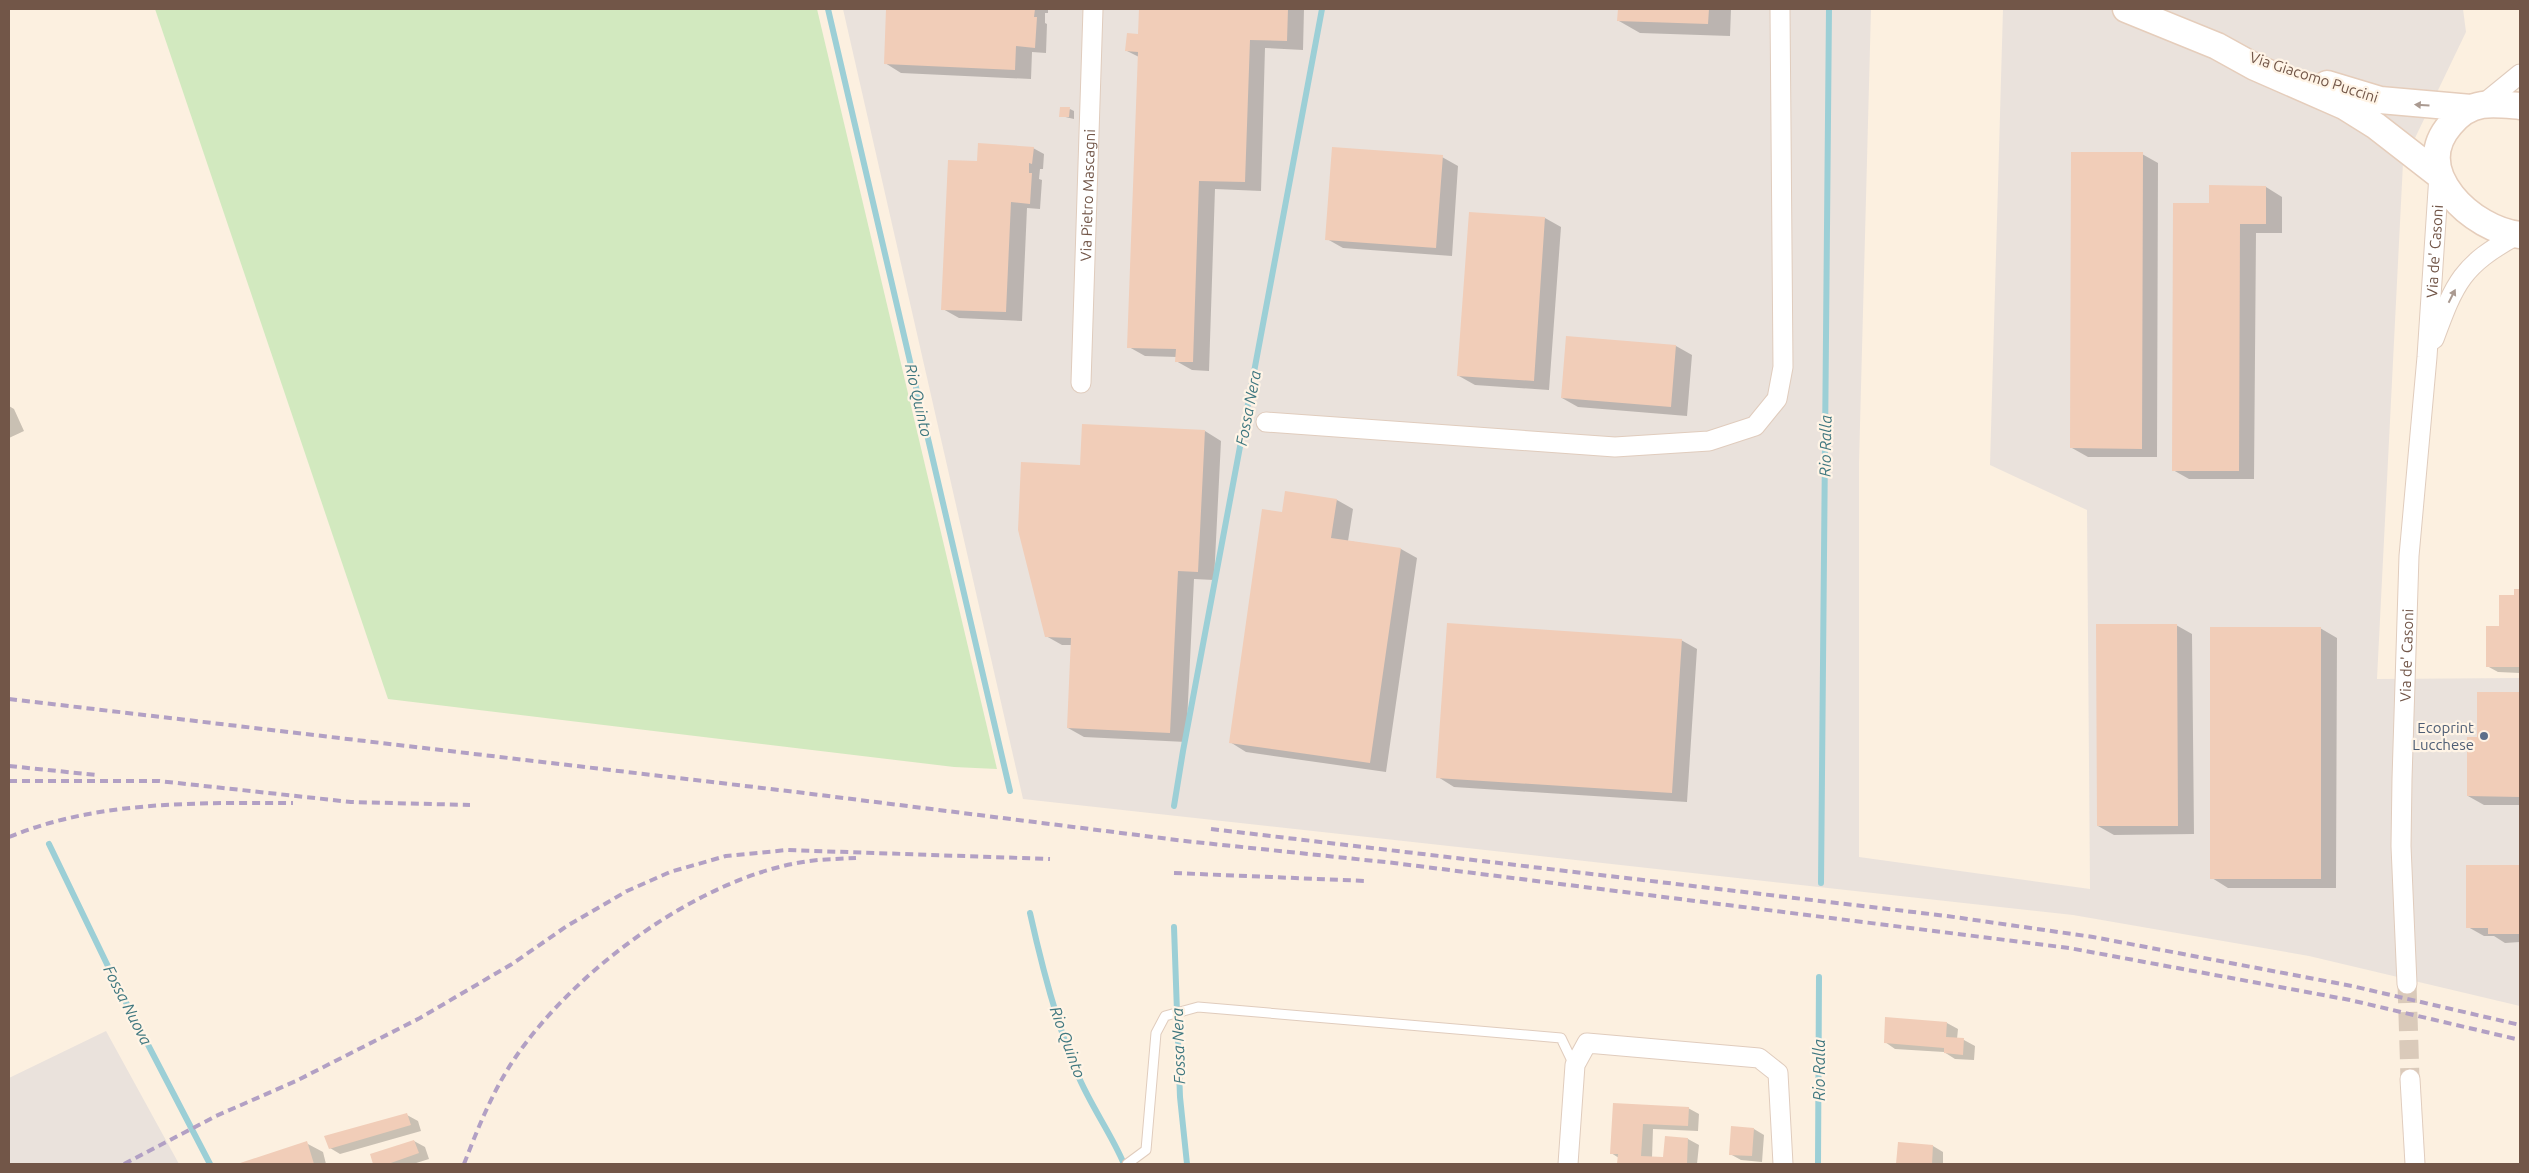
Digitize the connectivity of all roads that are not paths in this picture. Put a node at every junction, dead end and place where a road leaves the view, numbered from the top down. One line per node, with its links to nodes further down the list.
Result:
1 (1093, 9): 11 (street, Via Pietro Mascagni)
2 (1780, 9): 12 (street)
3 (2126, 9): 4 (main road, Via Giacomo Puccini)
4 (2217, 46): 6 (main road, Via Giacomo Puccini, one-way to 4); 8 (main road, Via Giacomo Puccini)
5 (2520, 74): 6 (street)
6 (2476, 106): 7 (main road, Via Giacomo Puccini); 8 (main road)
7 (2520, 106)
8 (2439, 175): 9 (main road, Via Giacomo Puccini); 10 (street, Via de' Casoni)
9 (2519, 235): 10 (street, Via de' Casoni, one-way to 9)
10 (2427, 357): 13 (street, Via de' Casoni)
11 (1081, 383)
12 (1266, 422)
13 (2407, 984)
14 (1574, 1065): 16 (lane); 17 (street); 18 (street)
15 (2410, 1079): 19 (street)
16 (1130, 1162)
17 (1568, 1164)
18 (1783, 1164)
19 (2415, 1164)

